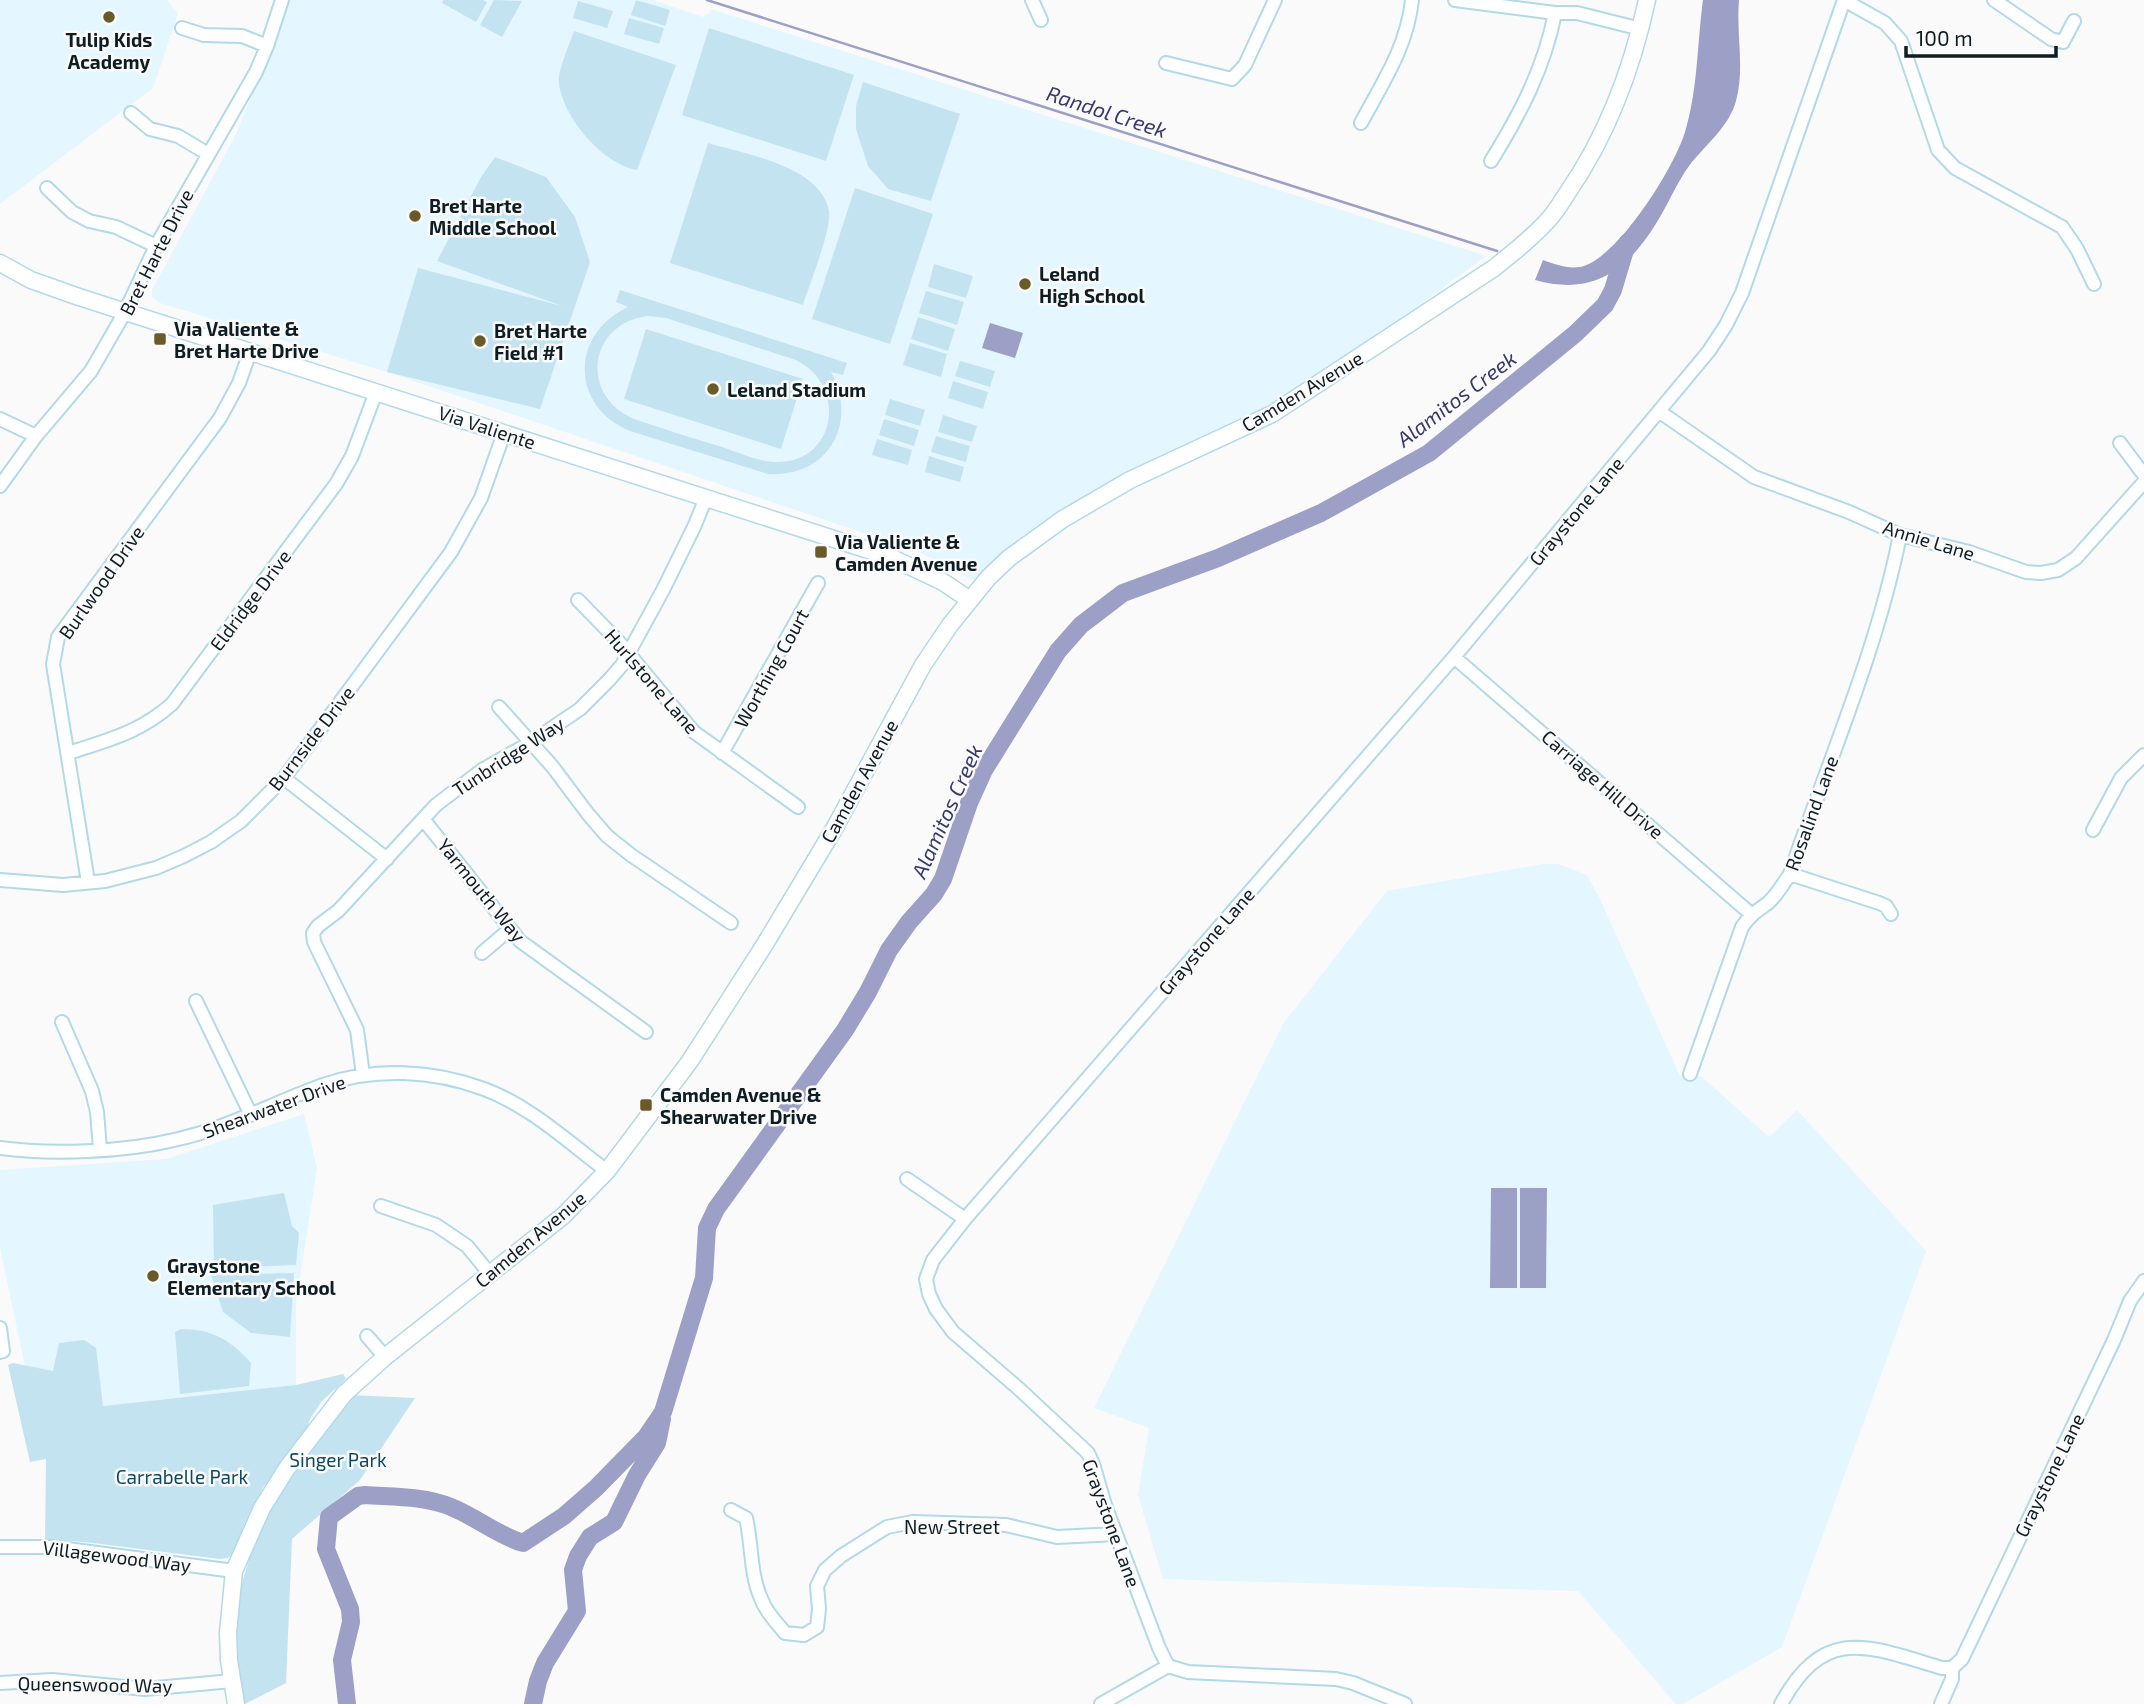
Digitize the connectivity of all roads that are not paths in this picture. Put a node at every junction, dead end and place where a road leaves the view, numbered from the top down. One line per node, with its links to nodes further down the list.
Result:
1 (282, 0): 14 (street, Bret Harte Drive)
2 (1032, 0): 10 (street)
3 (1275, 0): 15 (street)
4 (1412, 0): 17 (street)
5 (1455, 0): 9 (street)
6 (1647, 0): 13 (street, Camden Avenue)
7 (1844, 0): 23 (street); 27 (street, Graystone Lane)
8 (1994, 0): 11 (street)
9 (1555, 13): 13 (street); 19 (street)
10 (1041, 20)
11 (2074, 21)
12 (182, 28): 14 (street)
13 (1641, 29): 39 (street, Camden Avenue)
14 (267, 46): 18 (street, Bret Harte Drive)
15 (1166, 63)
16 (131, 113): 18 (street)
17 (1361, 122)
18 (208, 154): 21 (street, Bret Harte Drive)
19 (1490, 162)
20 (47, 188): 21 (street)
21 (156, 246): 24 (street, Bret Harte Drive)
22 (0, 263): 24 (street, Via Valiente)
23 (2094, 284)
24 (125, 312): 25 (street, Via Valiente); 30 (street, Bret Harte Drive)
25 (250, 352): 26 (street, Via Valiente); 44 (street, Burlwood Drive)
26 (376, 392): 29 (street, Via Valiente); 44 (street, Eldridge Drive)
27 (1660, 412): 36 (street, Annie Lane); 41 (street, Graystone Lane)
28 (0, 419): 30 (street)
29 (504, 433): 35 (street, Via Valiente); 47 (street, Burnside Drive)
30 (36, 436): 34 (street, Bret Harte Drive)
31 (2120, 443): 32 (street)
32 (2144, 475)
33 (2144, 482): 36 (street, Annie Lane)
34 (0, 486)
35 (706, 498): 39 (street, Via Valiente); 40 (street, Tunbridge Way)
36 (1900, 535): 52 (street, Rosalind Lane)
37 (818, 583): 45 (street, Worthing Court)
38 (578, 600): 40 (street, Hurlstone Lane)
39 (970, 600): 68 (street, Camden Avenue)
40 (628, 652): 43 (street, Tunbridge Way); 45 (street, Hurlstone Lane)
41 (1454, 656): 55 (street, Carriage Hill Drive); 71 (street, Graystone Lane)
42 (499, 707): 43 (street)
43 (530, 743): 49 (street, Tunbridge Way); 57 (street)
44 (69, 753): 54 (street, Burlwood Drive)
45 (722, 753): 48 (street, Hurlstone Lane)
46 (2144, 755): 50 (street)
47 (284, 778): 51 (street); 54 (street, Burnside Drive)
48 (798, 807)
49 (423, 819): 51 (street, Tunbridge Way); 58 (street, Yarmouth Way)
50 (2093, 830)
51 (387, 859): 64 (street, Tunbridge Way)
52 (1790, 874): 55 (street, Rosalind Lane); 56 (street)
53 (0, 880): 54 (street, Burnside Drive)
54 (88, 882)
55 (1751, 914): 63 (street, Rosalind Lane)
56 (1891, 914)
57 (731, 923)
58 (510, 929): 59 (street); 62 (street, Yarmouth Way)
59 (482, 953)
60 (196, 1001): 65 (street)
61 (62, 1022): 67 (street)
62 (646, 1032)
63 (1690, 1073)
64 (363, 1075): 65 (street, Shearwater Drive); 68 (street, Shearwater Drive)
65 (251, 1115): 67 (street, Shearwater Drive)
66 (0, 1148): 67 (street, Shearwater Drive)
67 (100, 1149)
68 (607, 1171): 72 (street, Camden Avenue)
69 (907, 1179): 71 (street)
70 (381, 1206): 72 (street)
71 (965, 1219): 79 (street, Graystone Lane)
72 (490, 1274): 77 (street, Camden Avenue)
73 (2144, 1281): 83 (street, Graystone Lane)
74 (0, 1328): 76 (street)
75 (367, 1336): 77 (street)
76 (2, 1351)
77 (385, 1357): 81 (street, Camden Avenue)
78 (732, 1510): 79 (street, New Street)
79 (1116, 1534): 82 (street, Graystone Lane)
80 (0, 1546): 81 (street, Villagewood Way)
81 (234, 1571): 84 (street, Camden Avenue)
82 (1168, 1666): 87 (street); 88 (street)
83 (1952, 1668): 89 (street); 90 (street, Graystone Lane)
84 (232, 1681): 85 (street, Queenswood Way); 86 (street, Camden Avenue)
85 (0, 1683)
86 (236, 1704)
87 (1101, 1704)
88 (1405, 1704)
89 (1781, 1704)
90 (1941, 1704)

